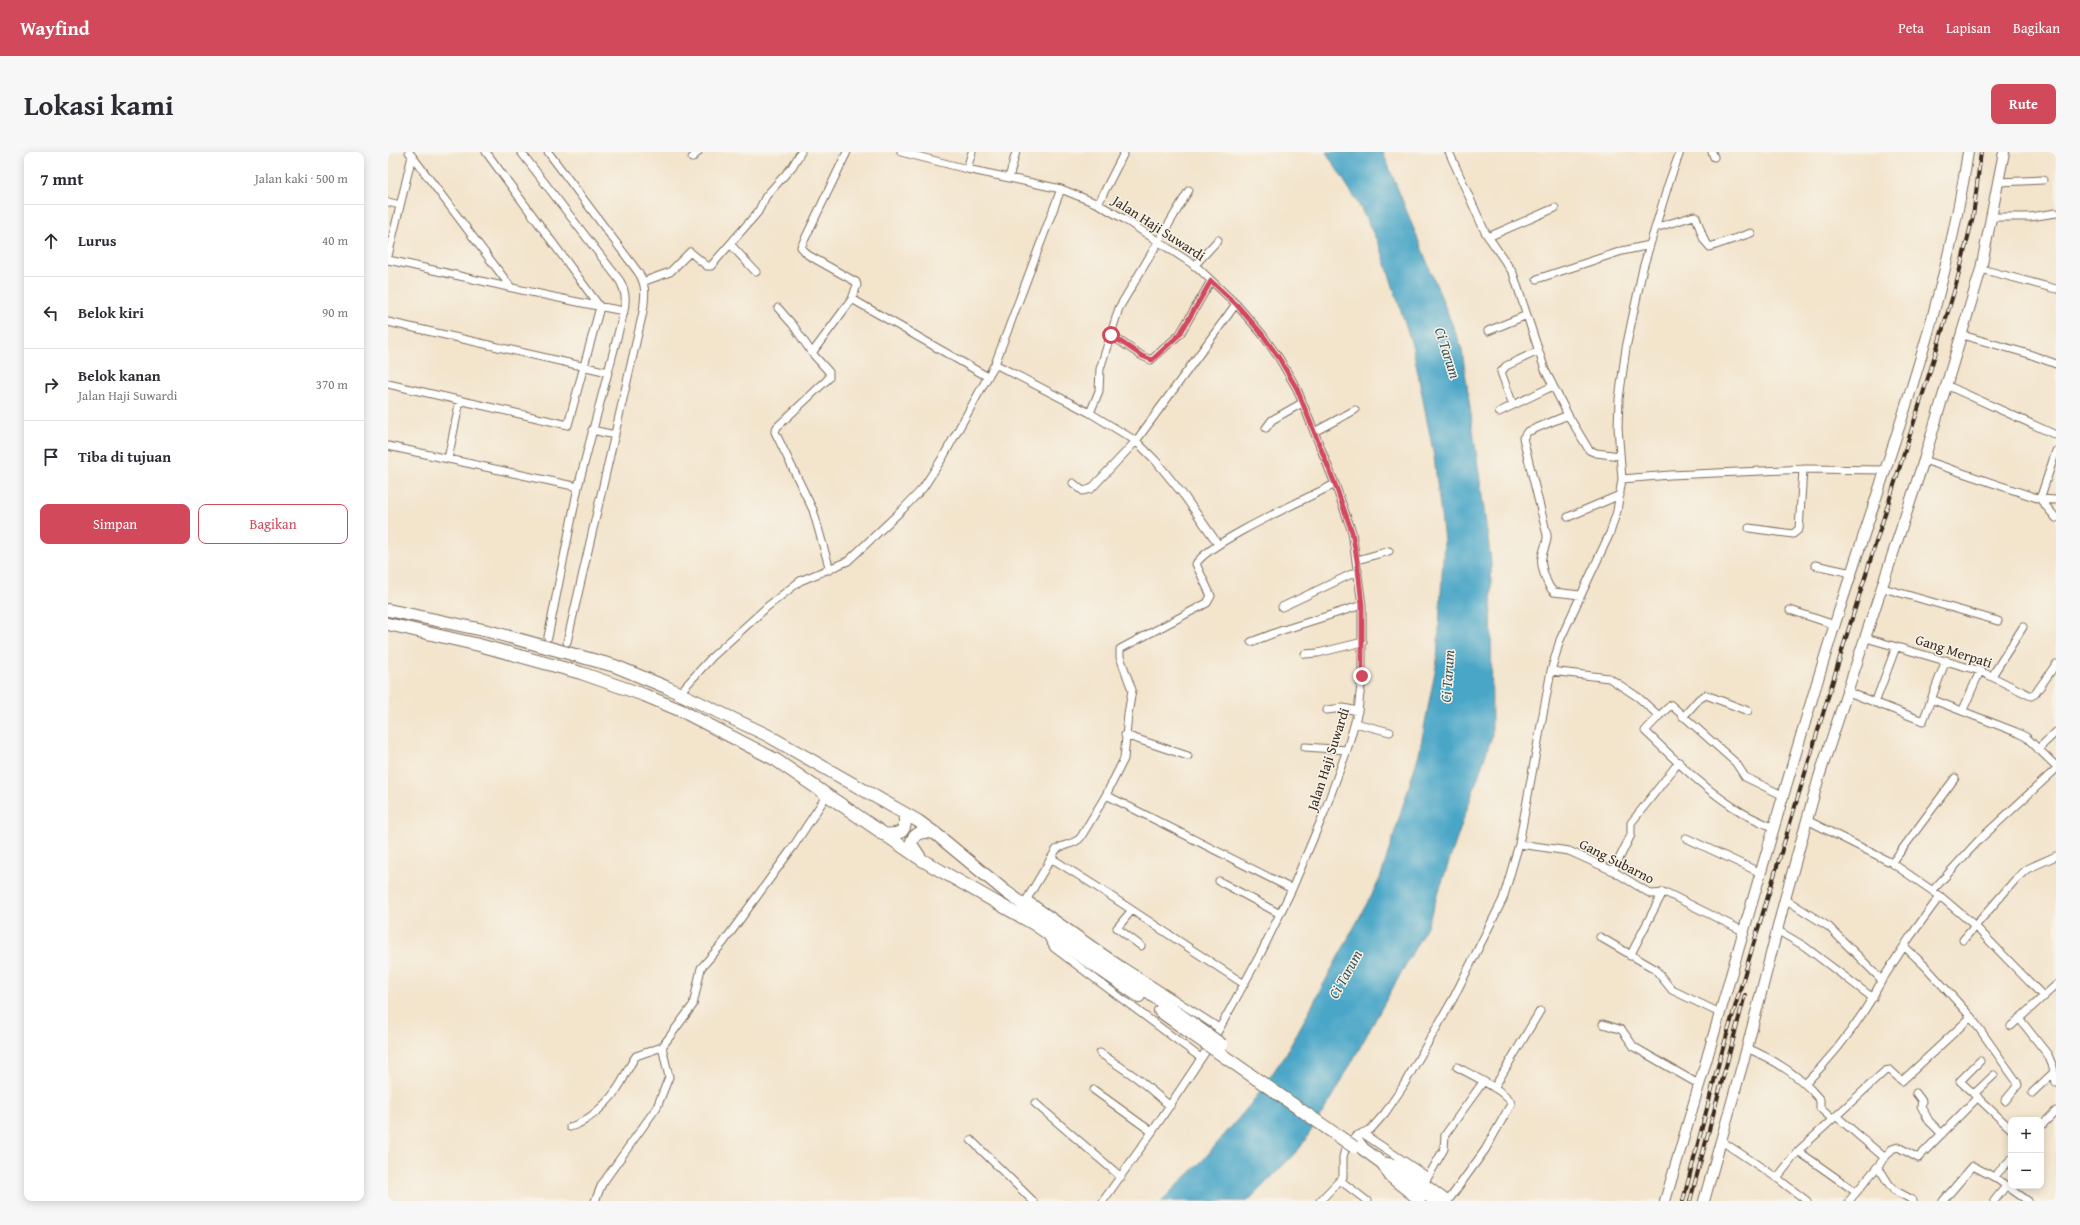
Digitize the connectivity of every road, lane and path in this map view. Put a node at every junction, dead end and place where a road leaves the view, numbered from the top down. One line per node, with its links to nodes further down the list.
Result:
1 (486, 152): 49 (street)
2 (521, 152): 51 (street)
3 (548, 152): 43 (street)
4 (698, 152): 17 (street)
5 (801, 152): 35 (street)
6 (847, 152): 47 (street)
7 (902, 152): 13 (street, Jalan Haji Suwardi)
8 (972, 152): 18 (street)
9 (1016, 152): 19 (street)
10 (1680, 152): 30 (street)
11 (1968, 152): 86 (main road)
12 (2004, 152): 21 (main road)
13 (914, 153): 18 (street, Jalan Haji Suwardi)
14 (1124, 153): 25 (street)
15 (1451, 153): 32 (street)
16 (410, 154): 26 (street); 45 (street)
17 (692, 158)
18 (967, 169): 19 (street, Jalan Haji Suwardi)
19 (1008, 178): 22 (street, Jalan Haji Suwardi)
20 (2043, 180): 21 (street)
21 (2000, 182): 29 (main road)
22 (1061, 189): 25 (street, Jalan Haji Suwardi); 59 (street)
23 (1189, 190): 34 (street)
24 (388, 202): 26 (street)
25 (1098, 204): 34 (street, Jalan Haji Suwardi)
26 (400, 205): 37 (street)
27 (1555, 208): 32 (street)
28 (2056, 212): 29 (street)
29 (1992, 217): 40 (main road)
30 (1655, 228): 31 (street); 36 (street)
31 (1751, 233)
32 (1488, 237): 52 (street)
33 (1218, 240): 39 (street)
34 (1159, 242): 39 (street, Jalan Haji Suwardi); 55 (street)
35 (731, 245): 41 (street); 43 (street)
36 (1650, 245): 42 (street); 82 (street)
37 (388, 256)
38 (388, 260): 45 (street)
39 (1194, 266): 44 (street, Jalan Haji Suwardi)
40 (1981, 269): 46 (street); 56 (main road)
41 (756, 272)
42 (1537, 279)
43 (644, 281): 77 (street)
44 (1211, 281): 48 (street, Jalan Haji Suwardi); 55 (street)
45 (510, 286): 49 (street)
46 (2056, 289)
47 (852, 299): 58 (street); 63 (street)
48 (1236, 304): 68 (street, Jalan Haji Suwardi); 79 (street)
49 (600, 307): 51 (street); 61 (street)
50 (778, 308): 58 (street)
51 (624, 311): 62 (street)
52 (1526, 315): 54 (street); 57 (street)
53 (388, 322): 61 (street)
54 (1488, 331)
55 (1111, 335): 72 (street)
56 (1962, 335): 60 (street); 65 (main road)
57 (1538, 351): 66 (street); 69 (street)
58 (812, 353): 101 (street)
59 (995, 364): 63 (street); 72 (street)
60 (2056, 364)
61 (583, 366): 62 (street); 67 (street)
62 (608, 372): 75 (street)
63 (988, 377): 101 (street)
64 (388, 384): 67 (street)
65 (1946, 385): 78 (street); 84 (main road)
66 (1552, 386): 69 (street); 73 (street)
67 (460, 400): 83 (street)
68 (1302, 403): 74 (street); 76 (street, Jalan Haji Suwardi)
69 (1513, 405): 71 (street)
70 (1355, 410): 76 (street)
71 (1499, 412)
72 (1090, 413): 79 (street)
73 (1568, 415): 82 (street); 105 (street)
74 (1266, 428)
75 (592, 430): 77 (street); 90 (street)
76 (1314, 432): 89 (street, Jalan Haji Suwardi)
77 (615, 435): 116 (street)
78 (2056, 435)
79 (1136, 441): 88 (street); 97 (street)
80 (388, 446): 83 (street)
81 (2056, 451): 92 (street)
82 (1620, 456): 87 (street)
83 (448, 459): 90 (street)
84 (1924, 460): 92 (street); 104 (main road)
85 (1803, 470): 86 (street); 87 (street); 96 (street)
86 (1885, 470): 103 (main road)
87 (1622, 479): 91 (street)
88 (1073, 484)
89 (1335, 484): 97 (street); 99 (street, Jalan Haji Suwardi)
90 (578, 487): 114 (street)
91 (1620, 495): 94 (street); 105 (street)
92 (2040, 499): 93 (street); 95 (street)
93 (2056, 500)
94 (1568, 517)
95 (2056, 518)
96 (1748, 528)
97 (1218, 544): 139 (street)
98 (1390, 551): 99 (street)
99 (1357, 560): 102 (street, Jalan Haji Suwardi)
100 (1815, 565): 103 (street)
101 (830, 570): 126 (street)
102 (1358, 571): 106 (street, Jalan Haji Suwardi); 107 (street)
103 (1852, 573): 112 (main road)
104 (1883, 588): 110 (street); 115 (main road)
105 (1580, 595): 124 (street)
106 (1362, 605): 117 (street); 118 (street, Jalan Haji Suwardi)
107 (1282, 607)
108 (388, 610): 150 (main road)
109 (1790, 610): 112 (street)
110 (1998, 621)
111 (388, 624): 147 (main road)
112 (1835, 625): 149 (main road)
113 (2023, 627): 125 (street)
114 (548, 637)
115 (1866, 638): 119 (street, Gang Merpati); 127 (main road)
116 (567, 642)
117 (1251, 642)
118 (1363, 642): 120 (street); 132 (street, Jalan Haji Suwardi)
119 (1896, 647): 121 (street, Gang Merpati); 129 (street)
120 (1305, 654)
121 (1946, 660): 123 (street, Gang Merpati); 128 (street)
122 (2056, 664): 125 (street, Gang Merpati)
123 (1980, 670): 125 (street, Gang Merpati); 131 (street)
124 (1551, 671): 134 (street); 156 (street)
125 (1992, 676)
126 (683, 689)
127 (1848, 692): 129 (street); 151 (main road)
128 (1931, 698): 129 (street); 131 (street)
129 (1875, 703)
130 (1327, 710): 132 (street)
131 (1963, 710): 141 (street)
132 (1358, 711): 136 (street, Jalan Haji Suwardi)
133 (1748, 711): 135 (street)
134 (1659, 716): 135 (street); 144 (street)
135 (1683, 716): 149 (street)
136 (1355, 723): 137 (street); 142 (street, Jalan Haji Suwardi)
137 (1390, 732)
138 (2056, 732): 141 (street)
139 (1126, 734): 143 (street); 148 (street)
140 (1305, 747): 142 (street)
141 (2038, 749): 145 (street)
142 (1347, 750): 165 (street, Jalan Haji Suwardi)
143 (1188, 756)
144 (1679, 762): 152 (street); 162 (street)
145 (2056, 767): 166 (street)
146 (1955, 778): 160 (street)
147 (827, 795): 153 (main road); 194 (street)
148 (1106, 795): 157 (street); 165 (street)
149 (1782, 795): 152 (main road)
150 (904, 813): 153 (main road); 154 (main road)
151 (1807, 820): 160 (street); 169 (main road)
152 (1774, 828): 163 (main road)
153 (882, 834): 159 (main road)
154 (936, 834): 159 (main road); 170 (main road)
155 (1686, 838): 163 (street)
156 (1519, 844): 162 (street, Gang Subarno); 224 (street)
157 (1051, 858): 170 (street); 171 (street)
158 (2053, 858): 161 (street); 173 (street)
159 (922, 860): 175 (main road)
160 (1892, 863): 166 (street)
161 (2056, 865)
162 (1613, 871): 167 (street, Gang Subarno)
163 (1761, 873): 176 (main road)
164 (1219, 881): 172 (street)
165 (1292, 889): 172 (street, Jalan Haji Suwardi)
166 (1933, 890): 168 (street)
167 (1663, 892): 176 (street, Gang Subarno); 181 (street)
168 (1940, 896): 173 (street); 180 (street)
169 (1785, 899): 174 (main road); 182 (street)
170 (1025, 901): 183 (street, Jalan Haji Suwardi); 193 (main road)
171 (1132, 910): 179 (street); 183 (street)
172 (1280, 914): 183 (street, Jalan Haji Suwardi)
173 (1974, 925): 178 (street); 185 (street)
174 (1777, 930): 186 (street); 195 (main road)
175 (1044, 931): 193 (main road); 198 (street)
176 (1743, 931): 188 (main road)
177 (1600, 937): 181 (street)
178 (1963, 940)
179 (1141, 946)
180 (1904, 946): 182 (street); 189 (street)
181 (1630, 956): 188 (street)
182 (1882, 980): 186 (street)
183 (1244, 984)
184 (2056, 986): 185 (street)
185 (2044, 997): 190 (street)
186 (1873, 998): 205 (street)
187 (1540, 1011): 207 (street)
188 (1720, 1013): 206 (main road)
189 (1970, 1017): 212 (street); 216 (street)
190 (2019, 1018): 192 (street); 201 (street)
191 (1603, 1024): 206 (street)
192 (2011, 1026)
193 (1195, 1031): 224 (main road, bridge)
194 (662, 1046): 219 (street); 238 (street)
195 (1747, 1048): 205 (street); 223 (main road)
196 (1206, 1051): 198 (street)
197 (1100, 1053): 214 (street)
198 (1201, 1058): 214 (street)
199 (1980, 1061): 211 (street)
200 (1457, 1067): 203 (street)
201 (2054, 1072): 204 (street); 210 (street)
202 (1994, 1076): 211 (street)
203 (1483, 1082): 207 (street); 234 (street)
204 (2056, 1083)
205 (1805, 1084): 216 (street)
206 (1700, 1085): 246 (main road)
207 (1494, 1088): 245 (street)
208 (1094, 1090): 220 (street)
209 (1916, 1093): 221 (street)
210 (2032, 1093)
211 (1976, 1095): 218 (street); 221 (street)
212 (2005, 1101)
213 (1035, 1103): 230 (street)
214 (1170, 1106): 220 (street)
215 (2056, 1111): 217 (street)
216 (1834, 1117): 225 (street); 226 (street)
217 (2044, 1123)
218 (2008, 1126)
219 (570, 1127)
220 (1152, 1132): 230 (street)
221 (1942, 1134): 226 (street)
222 (971, 1140): 239 (street)
223 (1720, 1140): 232 (street); 237 (main road)
224 (1359, 1142): 227 (main road); 233 (street); 234 (street)
225 (1798, 1151): 232 (street); 236 (street)
226 (1885, 1158): 229 (street)
227 (1381, 1162): 234 (main road); 243 (main road)
228 (2008, 1162): 231 (street)
229 (1878, 1168): 236 (street); 249 (street)
230 (1121, 1177): 240 (street)
231 (1994, 1177): 235 (street); 250 (street)
232 (1777, 1178): 247 (street)
233 (1341, 1181): 241 (street); 242 (street)
234 (1423, 1182): 244 (main road); 245 (main road)
235 (2006, 1186): 251 (street); 252 (street)
236 (1856, 1192): 248 (street)
237 (1706, 1200)
238 (595, 1201)
239 (1033, 1201)
240 (1103, 1201)
241 (1320, 1201)
242 (1367, 1201)
243 (1420, 1201)
244 (1435, 1201)
245 (1447, 1201)
246 (1665, 1201)
247 (1807, 1201)
248 (1849, 1201)
249 (1913, 1201)
250 (1943, 1201)
251 (1994, 1201)
252 (2028, 1201)

